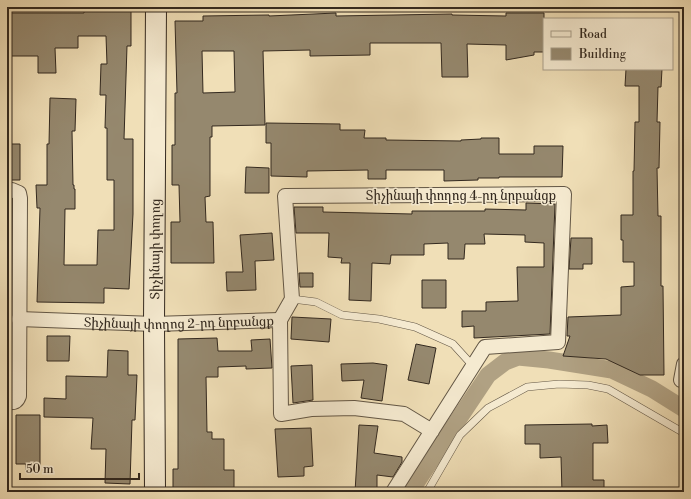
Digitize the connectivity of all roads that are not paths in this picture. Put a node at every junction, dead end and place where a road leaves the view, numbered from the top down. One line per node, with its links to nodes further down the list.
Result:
1 (156, 7): 6 (main road, Տիչինայի փողոց)
2 (7, 190): 4 (street)
3 (292, 299): 5 (street); 8 (lane); 8 (street, Տիչինայի փողոց 4-րդ նրբանցք)
4 (19, 319): 6 (street, Տիչինայի փողոց 2-րդ նրբանցք); 10 (street)
5 (280, 320): 6 (street, Տիչինայի փողոց 2-րդ նրբանցք); 11 (street, Տիչինայի փողոց 2-րդ նրբանցք)
6 (154, 324): 13 (main road, Տիչինայի փողոց)
7 (684, 364): 9 (street)
8 (473, 366): 11 (street, Տիչինայի փողոց 4-րդ նրբանցք)
9 (681, 380)
10 (7, 402)
11 (432, 431): 14 (street)
12 (684, 433): 15 (lane)
13 (155, 492)
14 (393, 492)
15 (427, 492)

